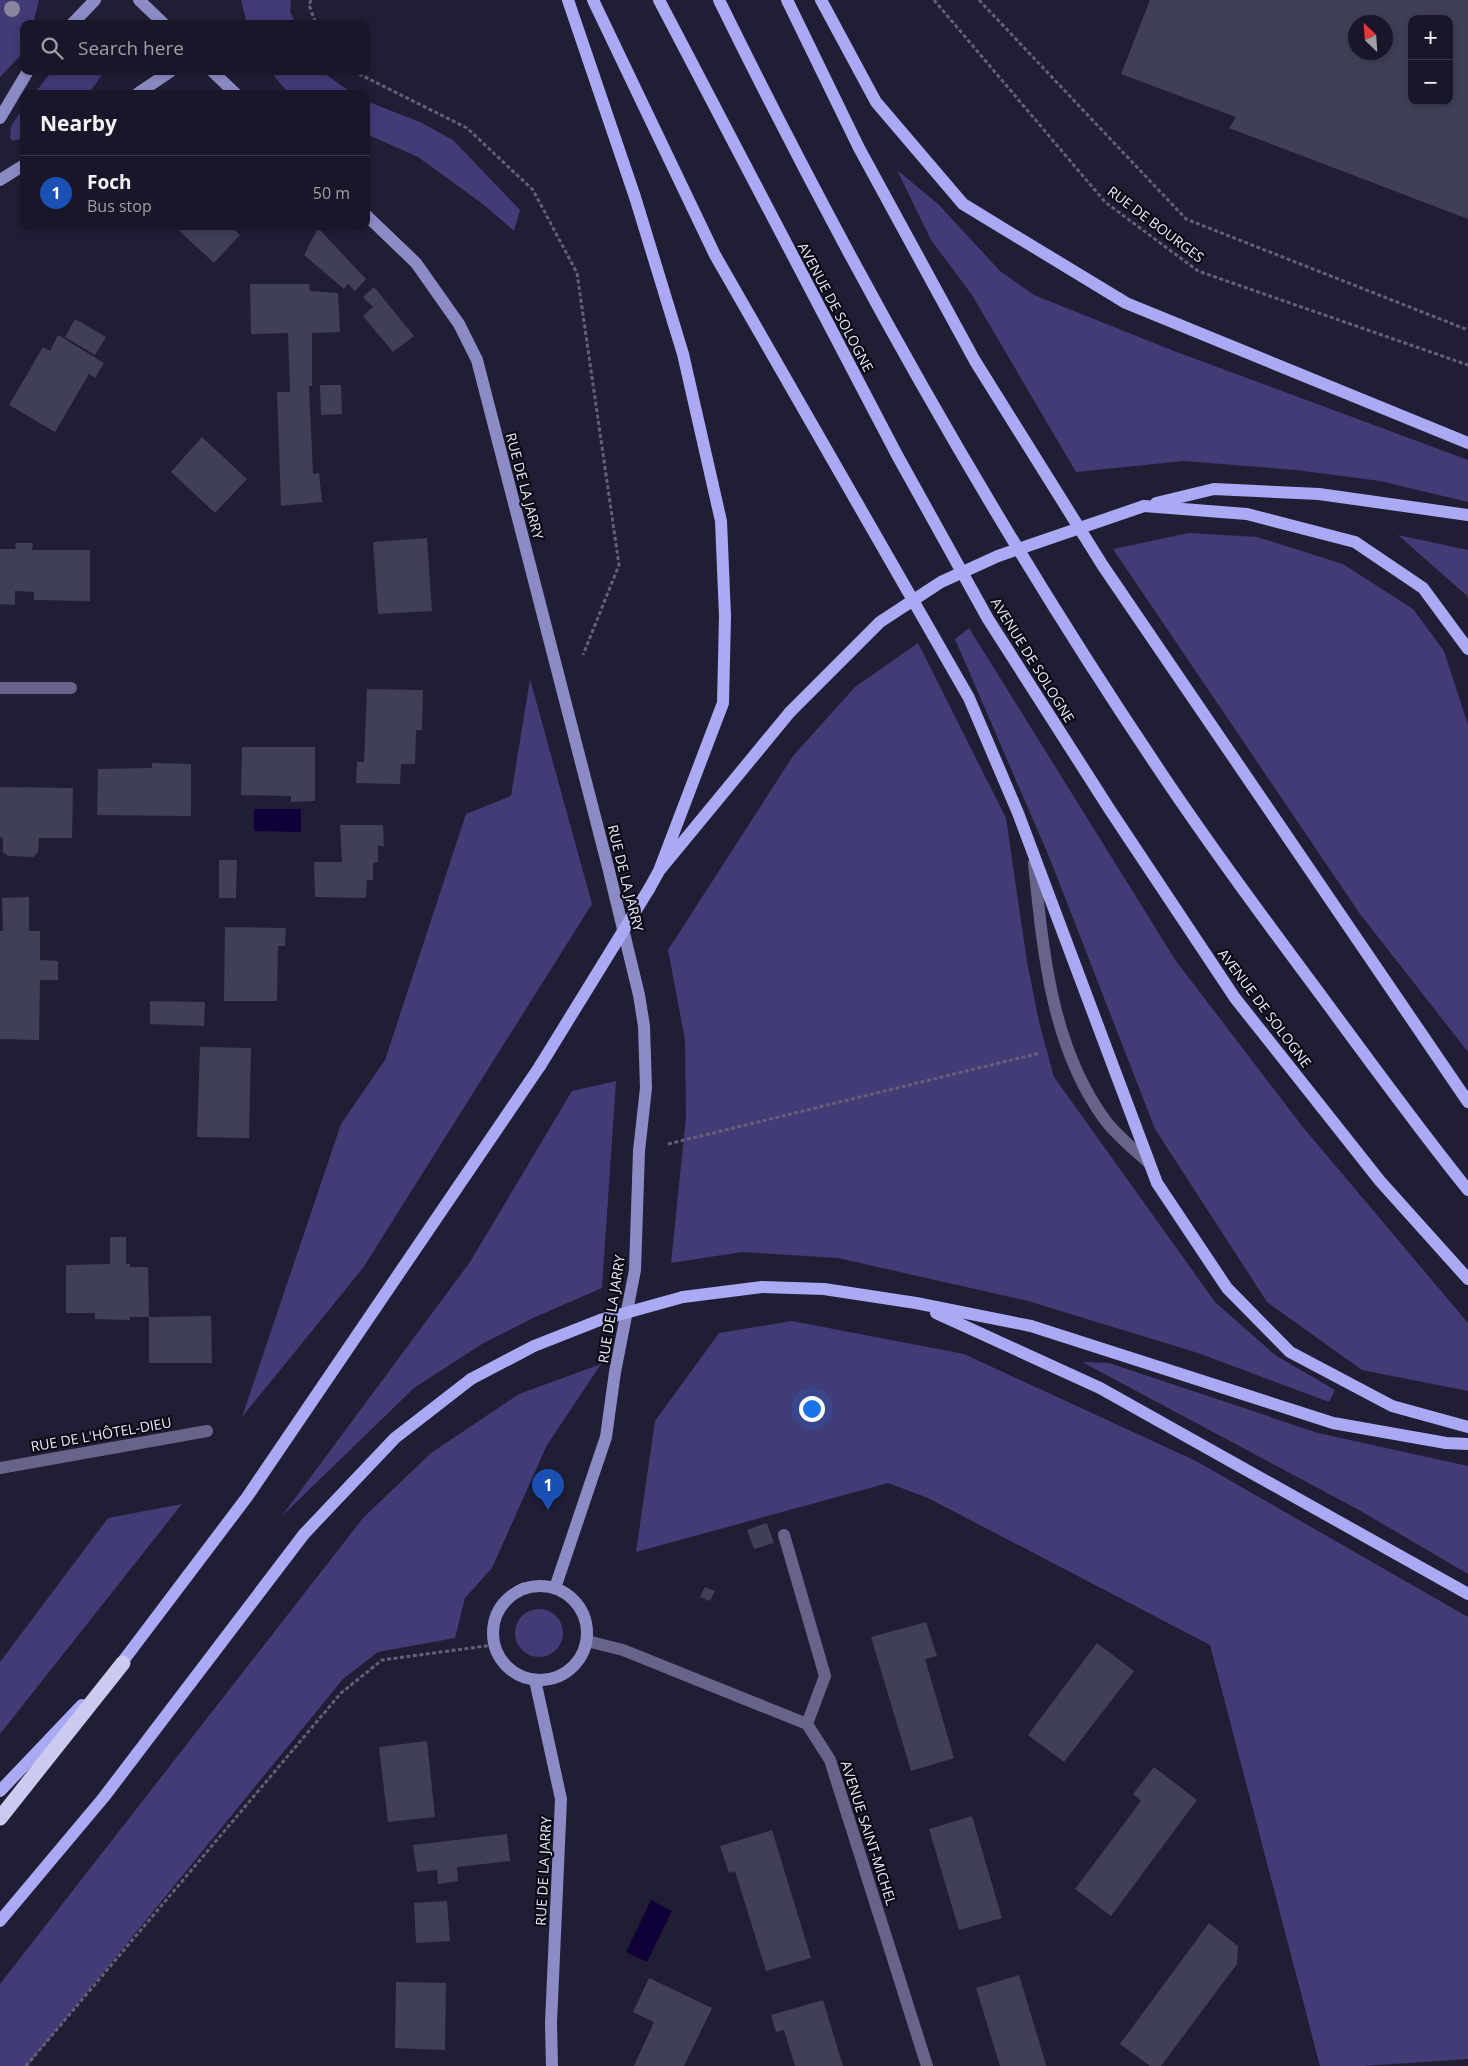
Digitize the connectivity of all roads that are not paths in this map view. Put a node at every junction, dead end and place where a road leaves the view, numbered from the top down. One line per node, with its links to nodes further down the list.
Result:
1 (95, 0): 9 (main road)
2 (139, 0): 10 (main road)
3 (568, 0): 27 (main road)
4 (593, 0): 26 (main road)
5 (659, 0): 31 (main road, AVENUE DE SOLOGNE)
6 (719, 0): 30 (main road)
7 (788, 0): 28 (main road)
8 (821, 0): 20 (main road)
9 (76, 20)
10 (160, 20)
11 (26, 75): 16 (main road)
12 (165, 75): 14 (main road)
13 (216, 75): 15 (main road)
14 (143, 90)
15 (232, 90)
16 (0, 118)
17 (20, 168): 18 (main road)
18 (0, 180)
19 (370, 220): 38 (main road, RUE DE LA JARRY)
20 (1468, 443)
21 (1144, 506): 22 (main road); 23 (main road); 27 (main road, bridge)
22 (1468, 515)
23 (1468, 649)
24 (0, 688): 25 (street)
25 (71, 688)
26 (1034, 855): 29 (main road); 29 (street)
27 (659, 872): 41 (main road, bridge)
28 (1468, 1102)
29 (1149, 1163): 33 (main road)
30 (1468, 1190)
31 (1468, 1280)
32 (916, 1303): 35 (main road); 39 (main road); 46 (main road, bridge)
33 (1468, 1427)
34 (208, 1431): 36 (street, RUE DE L'HÔTEL-DIEU)
35 (1468, 1444)
36 (0, 1468)
37 (784, 1535): 43 (street)
38 (555, 1588): 40 (main road); 42 (main road)
39 (1468, 1594)
40 (587, 1641): 42 (main road); 43 (street)
41 (123, 1663): 44 (main road); 45 (highway)
42 (535, 1680): 47 (main road, RUE DE LA JARRY)
43 (807, 1724): 48 (street, AVENUE SAINT-MICHEL)
44 (0, 1791)
45 (0, 1818)
46 (0, 1921)
47 (552, 2066)
48 (927, 2066)

